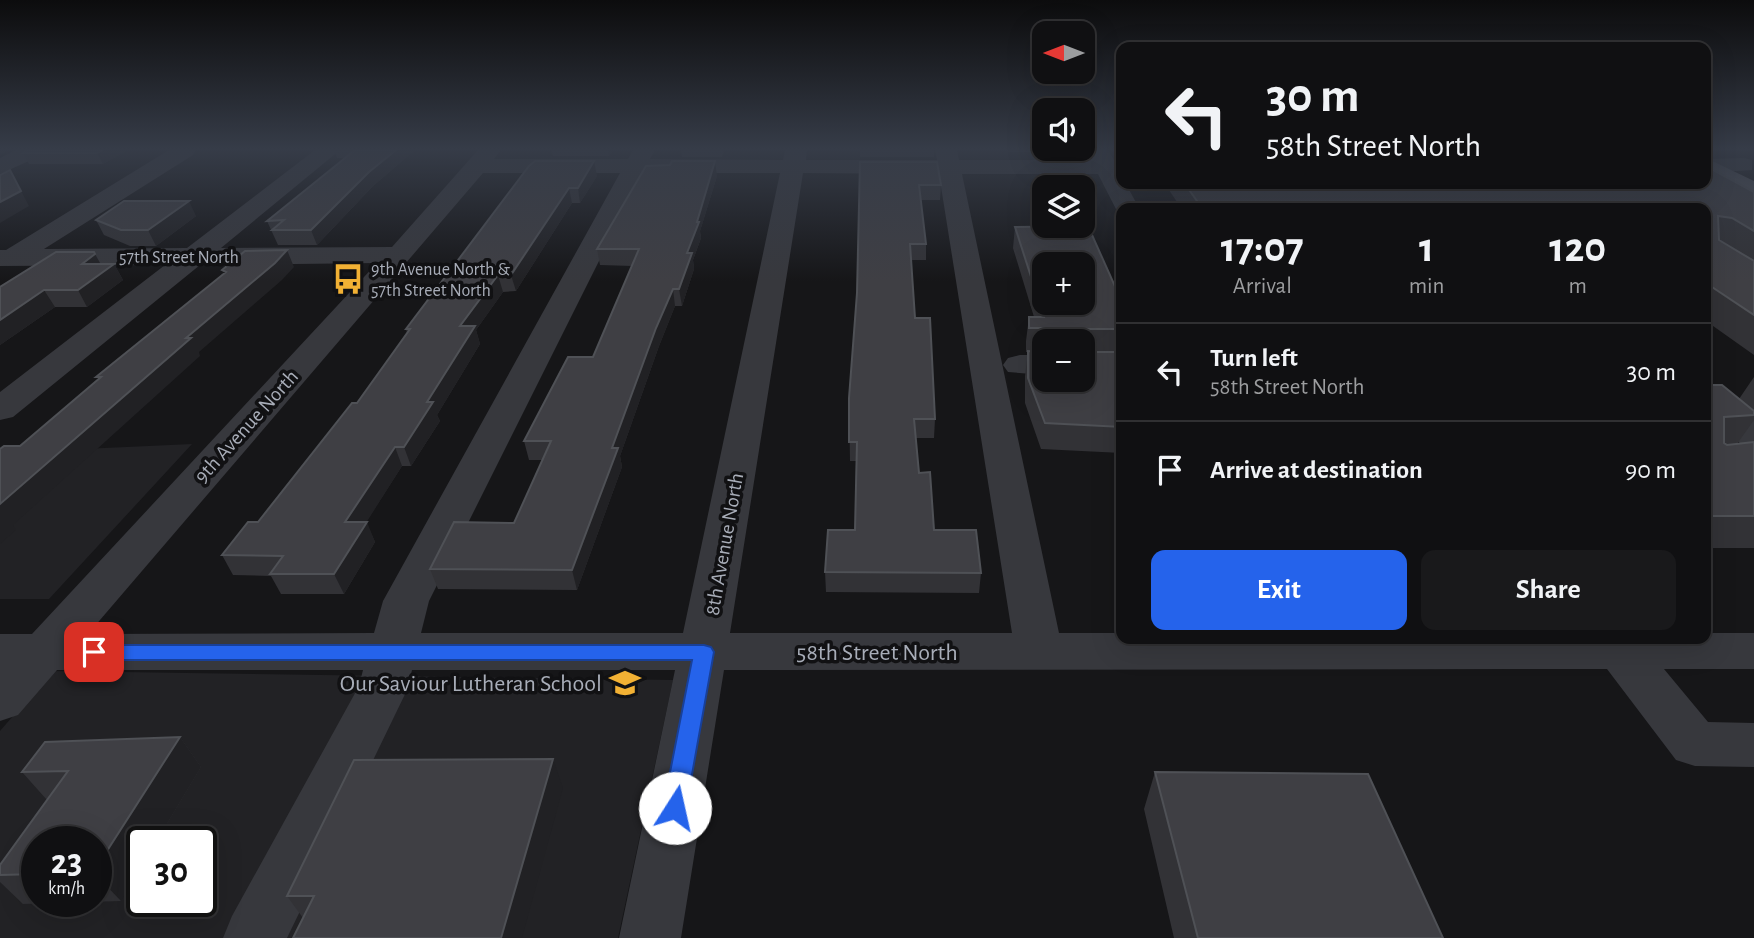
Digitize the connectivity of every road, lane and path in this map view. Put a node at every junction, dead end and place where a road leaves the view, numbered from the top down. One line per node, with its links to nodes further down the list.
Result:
1 (114, 194): 9 (street)
2 (274, 194): 8 (street)
3 (453, 194): 7 (street, 9th Avenue North)
4 (621, 194): 16 (street)
5 (787, 194): 17 (street, 8th Avenue North)
6 (955, 194): 19 (street)
7 (400, 256): 8 (street, 57th Street North); 15 (street, 9th Avenue North)
8 (195, 257): 9 (street, 57th Street North); 11 (street)
9 (4, 261)
10 (1711, 404): 12 (street)
11 (0, 409)
12 (1745, 451)
13 (1680, 645): 14 (street, 58th Street North); 18 (street, 58th Street North)
14 (1754, 651)
15 (22, 652): 16 (street, 58th Street North); 20 (street, 9th Avenue North)
16 (391, 652): 17 (street, 58th Street North); 22 (street)
17 (704, 652): 19 (street, 58th Street North); 23 (street, 8th Avenue North)
18 (1620, 652): 19 (street, 58th Street North); 21 (street)
19 (1039, 653)
20 (0, 701)
21 (1754, 745)
22 (254, 938)
23 (650, 938)

